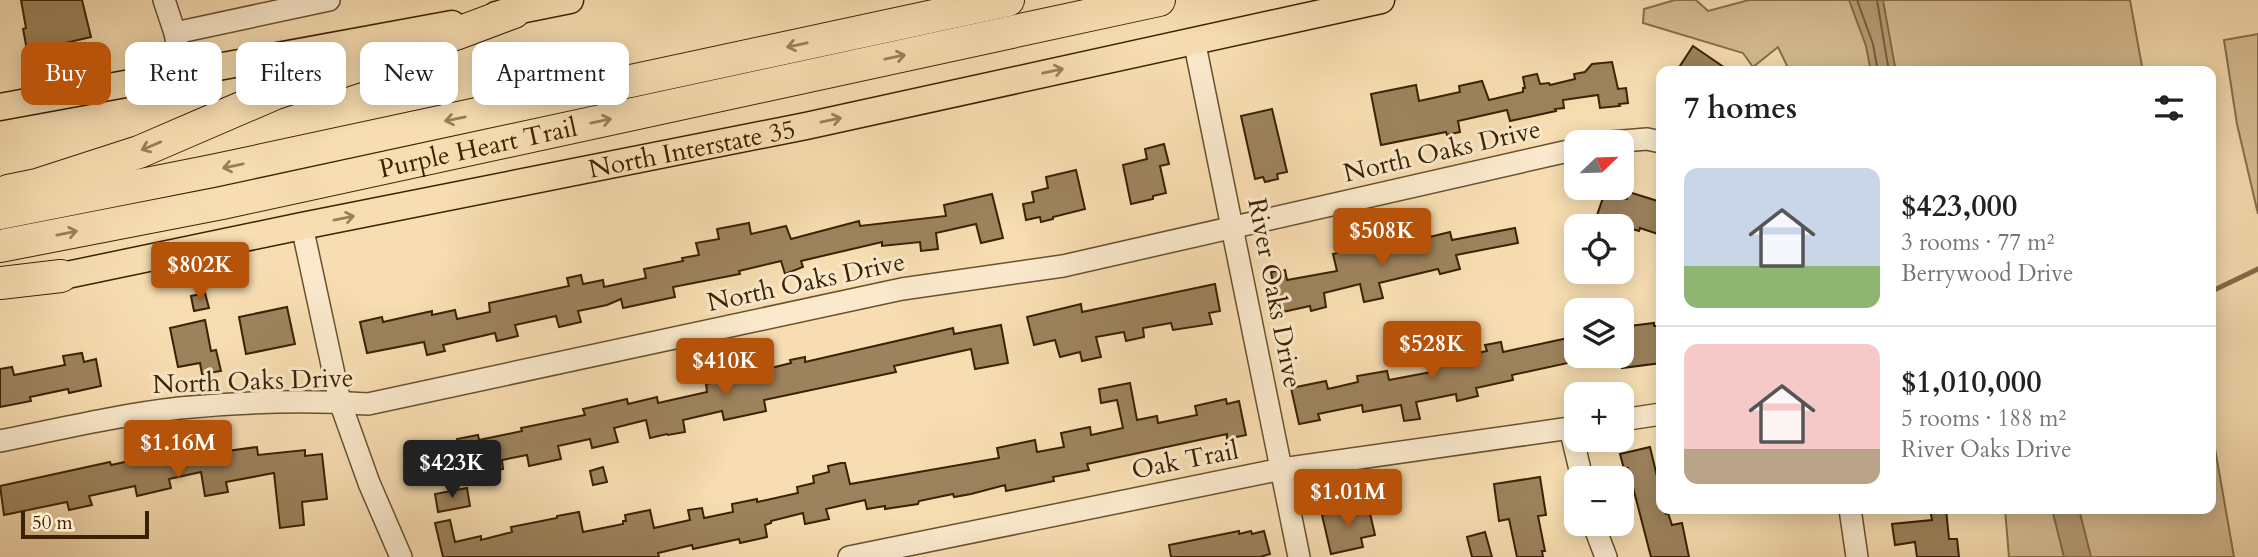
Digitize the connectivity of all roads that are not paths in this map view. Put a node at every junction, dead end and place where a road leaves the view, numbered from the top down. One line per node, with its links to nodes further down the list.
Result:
1 (164, 0): 8 (street)
2 (329, 0): 8 (street)
3 (570, 0): 7 (main road)
4 (1008, 0): 18 (highway, Purple Heart Trail, one-way to 18)
5 (1159, 0): 21 (highway, Purple Heart Trail, one-way to 5)
6 (1381, 0): 9 (main road, North Interstate 35)
7 (514, 12): 11 (main road); 17 (highway, one-way to 17)
8 (175, 33): 10 (street)
9 (1195, 40): 19 (main road, North Interstate 35, one-way to 9); 20 (street, River Oaks Drive)
10 (177, 42)
11 (222, 66)
12 (125, 84): 13 (main road)
13 (0, 107)
14 (1634, 140): 15 (street)
15 (1656, 141)
16 (1564, 152): 20 (street, North Oaks Drive)
17 (0, 193)
18 (0, 213)
19 (302, 226): 22 (main road, North Interstate 35); 25 (street)
20 (1233, 227): 25 (street, North Oaks Drive); 30 (street, River Oaks Drive)
21 (0, 246)
22 (61, 276): 23 (highway); 24 (main road, North Interstate 35)
23 (0, 283)
24 (0, 290)
25 (340, 402): 29 (street, North Oaks Drive); 33 (street)
26 (1656, 415): 27 (street)
27 (1634, 418)
28 (1564, 429): 30 (street, Oak Trail)
29 (0, 441)
30 (1282, 469): 34 (street, Oak Trail); 35 (street, River Oaks Drive)
31 (1851, 514): 37 (street)
32 (1598, 536): 36 (street)
33 (401, 557)
34 (849, 557)
35 (1299, 557)
36 (1606, 557)
37 (1857, 557)

